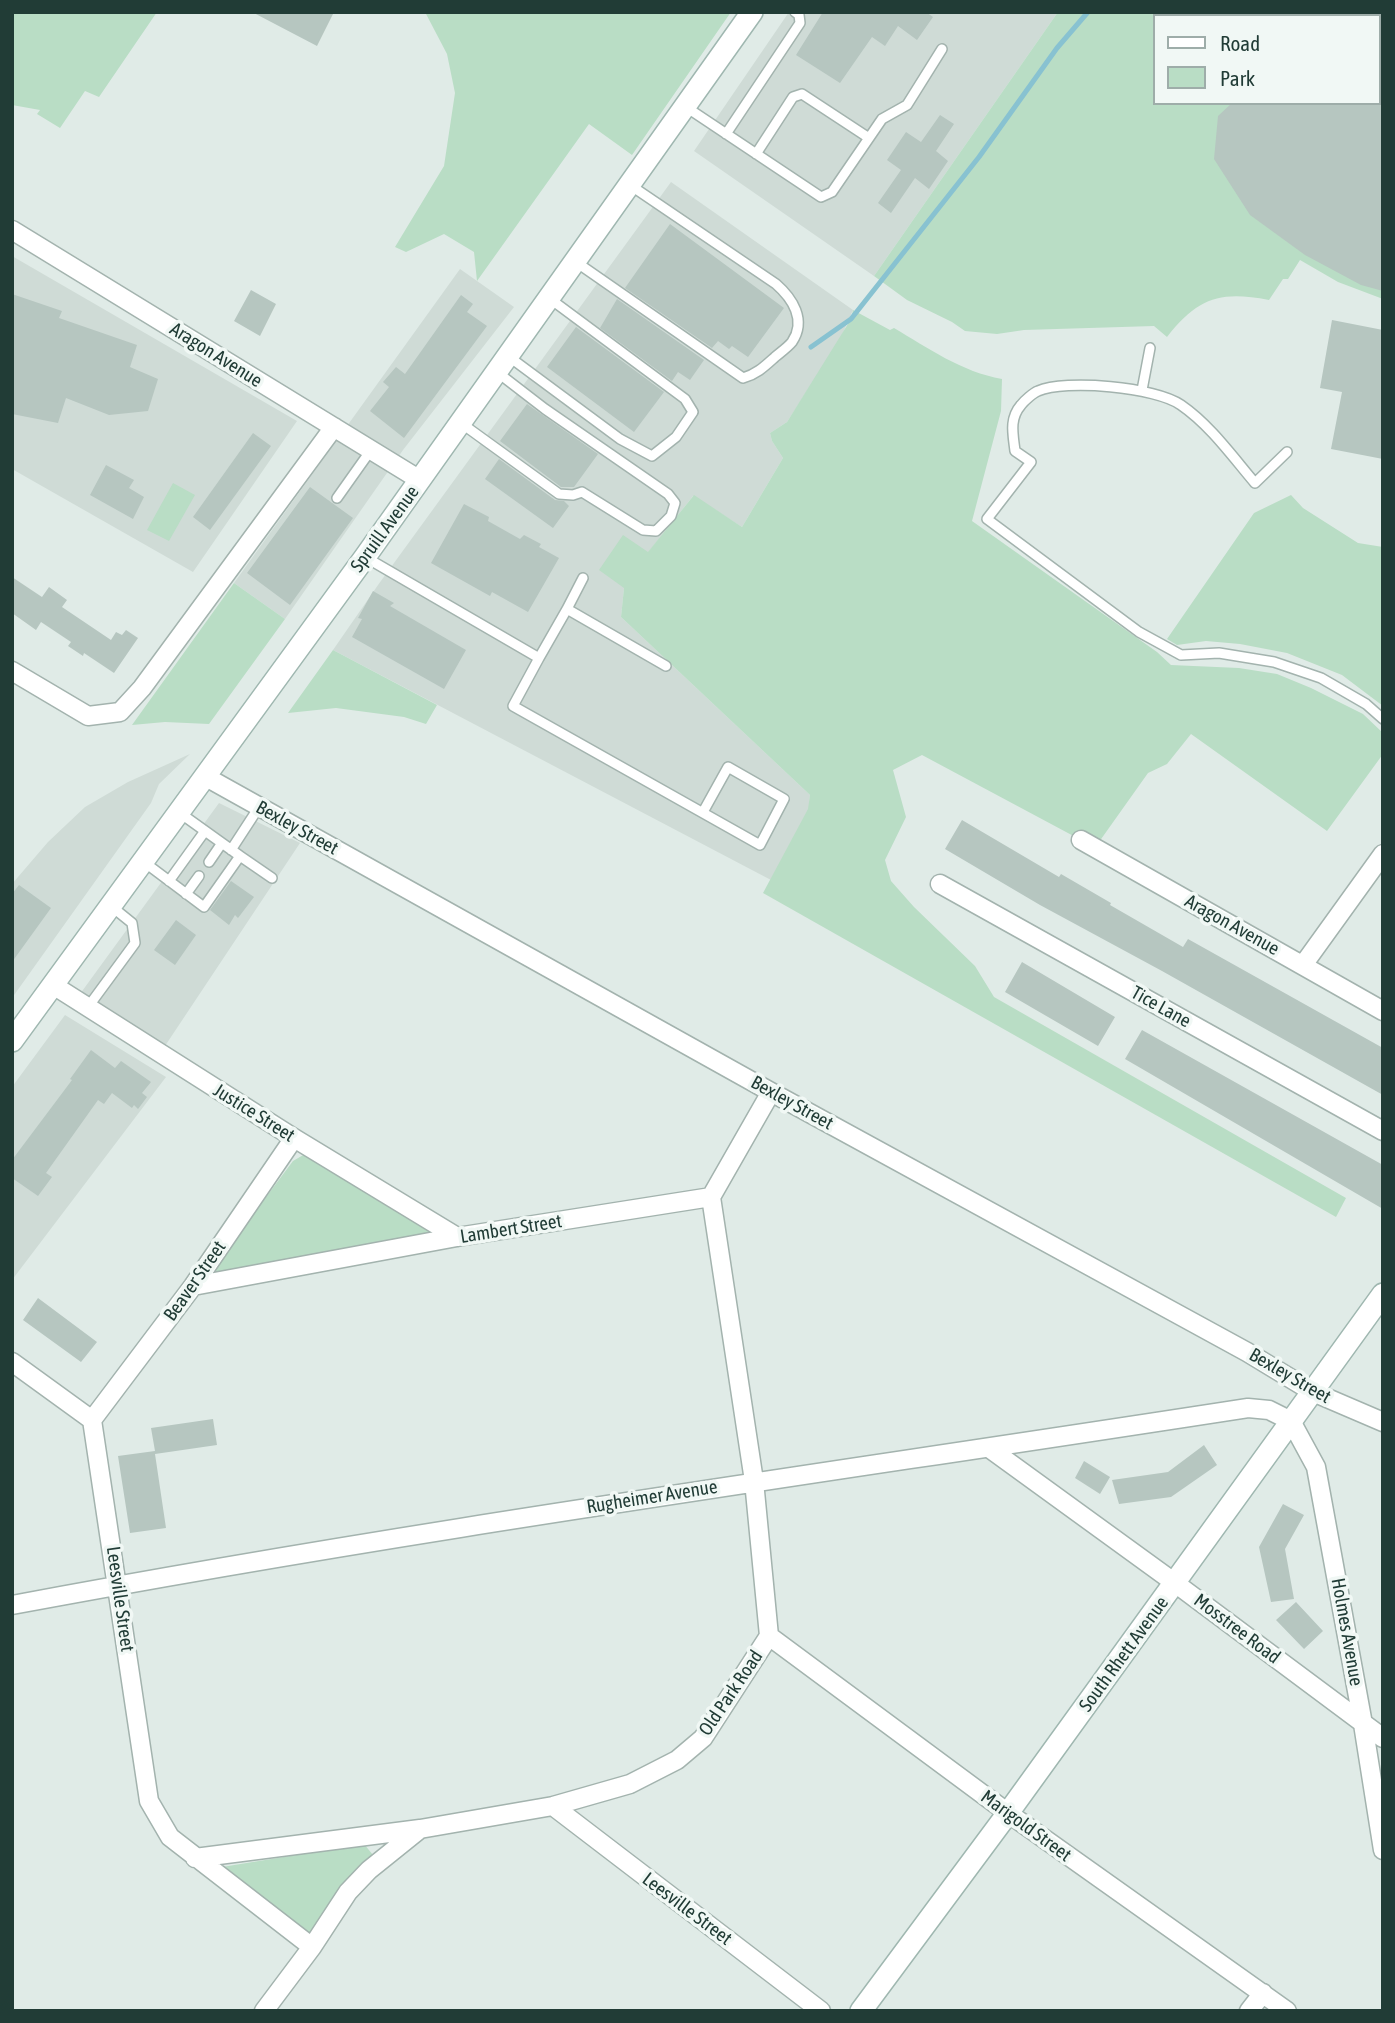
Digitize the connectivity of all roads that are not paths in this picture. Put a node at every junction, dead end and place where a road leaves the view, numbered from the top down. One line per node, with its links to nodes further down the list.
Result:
1 (752, 12): 4 (street, Spruill Avenue)
2 (795, 12): 5 (lane)
3 (942, 49): 6 (lane)
4 (686, 107): 5 (lane); 8 (street, Spruill Avenue)
5 (726, 134): 7 (lane)
6 (869, 138): 7 (lane); 7 (lane)
7 (756, 154)
8 (630, 185): 10 (street, Spruill Avenue); 10 (lane)
9 (12, 230): 16 (street, Aragon Avenue)
10 (576, 261): 11 (street, Spruill Avenue)
11 (549, 298): 13 (street, Spruill Avenue); 13 (lane)
12 (1150, 348): 14 (lane)
13 (503, 364): 15 (street, Spruill Avenue); 15 (lane)
14 (1142, 390): 18 (lane); 27 (lane)
15 (461, 423): 19 (street, Spruill Avenue)
16 (334, 428): 17 (street, Aragon Avenue); 26 (street)
17 (371, 450): 19 (street, Aragon Avenue); 20 (lane)
18 (1287, 452)
19 (420, 480): 21 (street, Spruill Avenue)
20 (337, 498)
21 (365, 557): 24 (lane); 28 (street, Spruill Avenue)
22 (583, 578): 23 (lane)
23 (566, 609): 24 (lane); 25 (lane)
24 (539, 658): 31 (lane)
25 (666, 666)
26 (12, 671)
27 (1383, 719)
28 (206, 777): 29 (street, Bexley Street); 30 (street, Spruill Avenue)
29 (260, 807): 35 (lane); 50 (street, Bexley Street)
30 (180, 812): 32 (lane); 37 (street, Spruill Avenue)
31 (703, 812): 31 (lane)
32 (205, 831): 34 (lane); 41 (lane)
33 (1081, 840): 45 (street, Aragon Avenue)
34 (222, 843): 35 (lane); 38 (lane)
35 (236, 853): 40 (lane); 43 (lane)
36 (1383, 854): 45 (street)
37 (144, 862): 41 (lane); 44 (street, Spruill Avenue)
38 (209, 862)
39 (199, 876): 43 (lane)
40 (272, 878)
41 (169, 881): 43 (lane)
42 (940, 884): 51 (street, Tice Lane)
43 (186, 894)
44 (111, 906): 46 (street, Spruill Avenue); 47 (lane)
45 (1303, 965): 48 (street, Aragon Avenue)
46 (53, 985): 47 (street, Justice Street); 49 (street, Spruill Avenue)
47 (88, 1007): 52 (street, Justice Street)
48 (1383, 1011)
49 (12, 1041)
50 (771, 1092): 53 (street); 58 (street, Bexley Street)
51 (1383, 1131)
52 (294, 1138): 54 (street, Justice Street); 55 (street, Beaver Street)
53 (711, 1198): 54 (street, Lambert Street); 63 (street, Old Park Road)
54 (457, 1237): 55 (street, Lambert Street)
55 (192, 1286): 59 (street, Beaver Street)
56 (1383, 1294): 58 (street, South Rhett Avenue)
57 (12, 1363): 59 (street)
58 (1312, 1392): 60 (street, South Rhett Avenue); 61 (street, Bexley Street)
59 (92, 1420): 65 (street, Leesville Street)
60 (1291, 1421): 62 (street, Rugheimer Avenue); 64 (street, South Rhett Avenue); 68 (street, Holmes Avenue)
61 (1383, 1422)
62 (989, 1448): 63 (street, Rugheimer Avenue); 64 (street, Mosstree Road)
63 (754, 1481): 65 (street, Rugheimer Avenue); 67 (street, Old Park Road)
64 (1175, 1583): 68 (street, Mosstree Road); 71 (street, South Rhett Avenue)
65 (118, 1585): 66 (street, Rugheimer Avenue); 74 (street, Leesville Street)
66 (12, 1605)
67 (769, 1636): 70 (street, Old Park Road); 71 (street, Marigold Street)
68 (1363, 1724): 69 (street, Mosstree Road); 73 (street, Holmes Avenue)
69 (1383, 1738)
70 (553, 1807): 72 (street, Old Park Road); 78 (street, Leesville Street)
71 (1008, 1813): 76 (street, Marigold Street); 79 (street, South Rhett Avenue)
72 (420, 1829): 74 (street); 75 (street, Old Park Road)
73 (1383, 1850)
74 (195, 1858): 75 (street, Leesville Street)
75 (312, 1947): 77 (street, Old Park Road)
76 (1263, 1993): 80 (street); 81 (street, Marigold Street)
77 (264, 2011)
78 (821, 2011)
79 (861, 2011)
80 (1249, 2011)
81 (1287, 2011)

